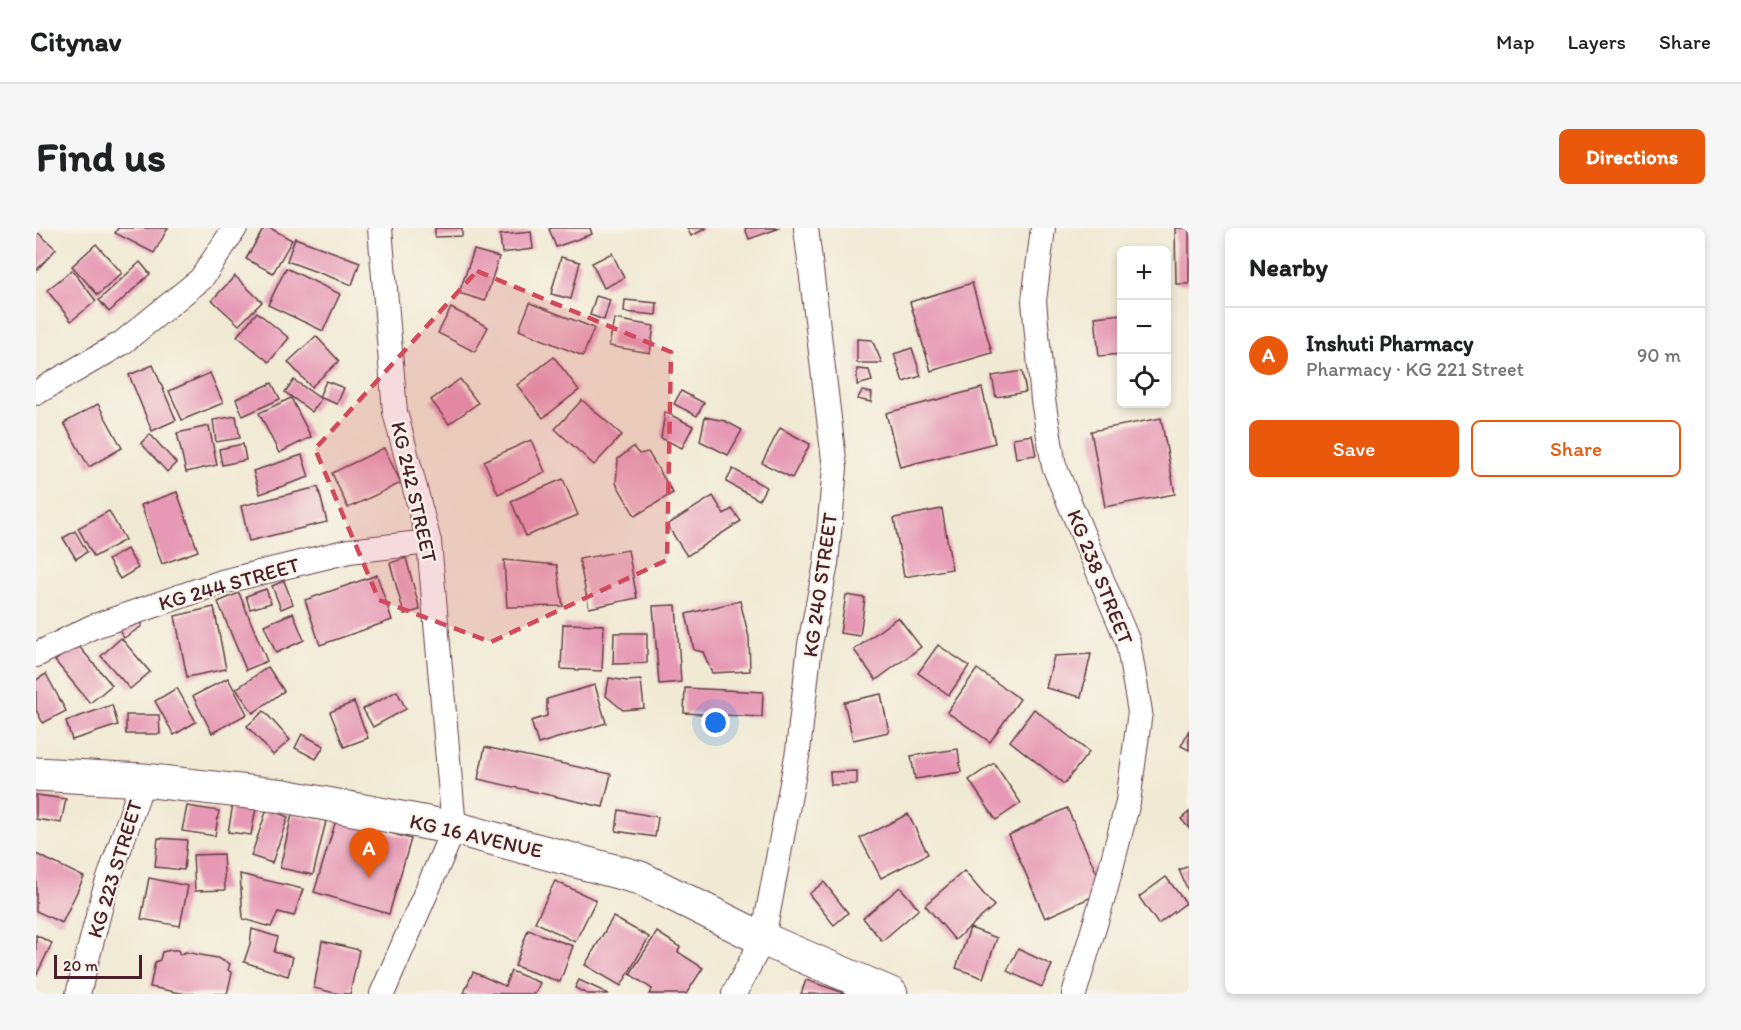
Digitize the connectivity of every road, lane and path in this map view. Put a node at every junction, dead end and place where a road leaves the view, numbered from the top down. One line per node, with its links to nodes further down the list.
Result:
1 (235, 228): 5 (street)
2 (380, 228): 6 (street, KG 242 STREET)
3 (806, 228): 11 (street, KG 240 STREET)
4 (1042, 228): 16 (street, KG 238 STREET)
5 (36, 393)
6 (429, 542): 7 (street, KG 244 STREET); 10 (street, KG 242 STREET)
7 (36, 655)
8 (36, 774): 9 (street, KG 16 AVENUE)
9 (143, 780): 10 (street, KG 16 AVENUE); 12 (street, KG 223 STREET)
10 (454, 828): 11 (street, KG 16 AVENUE); 13 (street)
11 (763, 939): 14 (street, KG 240 STREET); 15 (street, KG 16 AVENUE)
12 (78, 994)
13 (381, 994)
14 (734, 994)
15 (891, 994)
16 (1074, 994)

